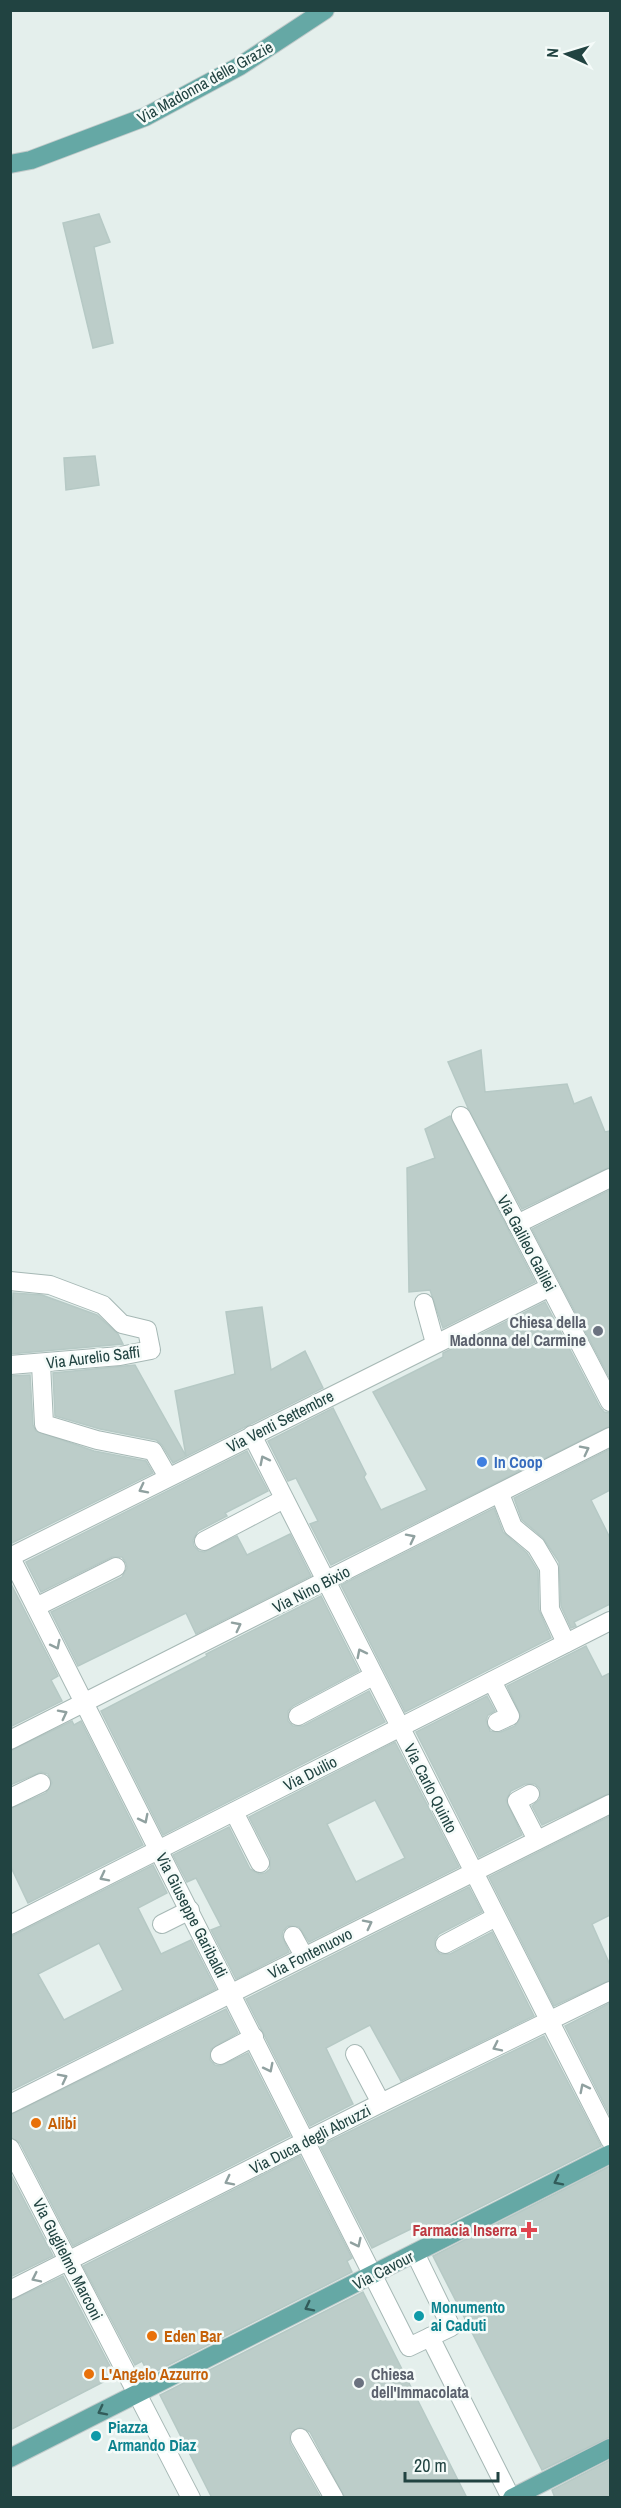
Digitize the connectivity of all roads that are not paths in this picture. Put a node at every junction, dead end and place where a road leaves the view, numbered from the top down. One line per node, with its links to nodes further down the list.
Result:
1 (325, 10): 2 (main road, Via Madonna delle Grazie)
2 (10, 164)
3 (461, 1116): 5 (street, Via Galileo Galilei)
4 (610, 1178): 5 (street)
5 (517, 1224): 7 (street, Via Galileo Galilei)
6 (10, 1281): 10 (street, Via Aurelio Saffi)
7 (550, 1287): 9 (street, Via Venti Settembre); 12 (street, Via Galileo Galilei)
8 (424, 1303): 9 (street)
9 (435, 1343): 13 (street, Via Venti Settembre)
10 (41, 1364): 11 (street, Via Aurelio Saffi); 15 (street)
11 (10, 1365)
12 (610, 1402)
13 (252, 1435): 15 (street, Via Venti Settembre); 17 (street, Via Carlo Quinto, one-way to 13)
14 (610, 1437): 16 (street, Via Nino Bixio, one-way to 14)
15 (168, 1477): 19 (street, Via Venti Settembre, one-way to 19)
16 (500, 1494): 21 (street, Via Nino Bixio, one-way to 16); 24 (street)
17 (284, 1499): 18 (street); 21 (street, Via Carlo Quinto)
18 (204, 1541)
19 (11, 1556): 22 (street, Via Giuseppe Garibaldi)
20 (116, 1567): 22 (street)
21 (325, 1581): 25 (street, Via Carlo Quinto, one-way to 21); 27 (street, Via Nino Bixio, one-way to 21)
22 (36, 1607): 27 (street, Via Giuseppe Garibaldi, one-way to 27)
23 (610, 1623): 24 (street, Via Duilio)
24 (566, 1643): 26 (street, Via Duilio)
25 (373, 1676): 28 (street); 30 (street, Via Carlo Quinto)
26 (492, 1681): 29 (street); 30 (street, Via Duilio)
27 (85, 1703): 31 (street, Via Nino Bixio, one-way to 27); 38 (street, Via Giuseppe Garibaldi, one-way to 38)
28 (298, 1716)
29 (497, 1722)
30 (400, 1727): 36 (street, Via Duilio); 40 (street, Via Carlo Quinto)
31 (10, 1740)
32 (41, 1783): 34 (street)
33 (530, 1794): 37 (street)
34 (10, 1798)
35 (610, 1804): 37 (street, Via Fontenuovo)
36 (234, 1812): 38 (street, Via Duilio); 39 (street)
37 (537, 1840): 40 (street, Via Fontenuovo)
38 (159, 1849): 41 (street, Via Giuseppe Garibaldi); 44 (street, Via Duilio, one-way to 44)
39 (260, 1863)
40 (473, 1872): 42 (street, Via Carlo Quinto); 47 (street, Via Fontenuovo, one-way to 40)
41 (190, 1910): 43 (street); 49 (street, Via Giuseppe Garibaldi)
42 (496, 1917): 46 (street); 50 (street, Via Carlo Quinto)
43 (162, 1924)
44 (10, 1925)
45 (293, 1936): 47 (street)
46 (446, 1944)
47 (304, 1956): 49 (street, Via Fontenuovo)
48 (610, 1991): 50 (street, Via Duca degli Abruzzi)
49 (231, 1992): 51 (street, Via Giuseppe Garibaldi); 55 (street, Via Fontenuovo, one-way to 49)
50 (550, 2021): 54 (street, Via Duca degli Abruzzi, one-way to 54); 56 (street, Via Carlo Quinto, one-way to 50)
51 (254, 2037): 53 (street); 57 (street, Via Giuseppe Garibaldi, one-way to 57)
52 (356, 2054): 54 (street)
53 (220, 2055)
54 (381, 2103): 57 (street, Via Duca degli Abruzzi)
55 (10, 2104)
56 (610, 2140)
57 (306, 2141): 61 (street, Via Duca degli Abruzzi, one-way to 61); 62 (street, Via Giuseppe Garibaldi, one-way to 62)
58 (10, 2148): 61 (street, Via Guglielmo Marconi)
59 (610, 2154): 60 (main road, Via Cavour, one-way to 60)
60 (414, 2253): 62 (main road, Via Cavour); 64 (street)
61 (69, 2261): 63 (street, Via Duca degli Abruzzi, one-way to 63); 65 (street, Via Guglielmo Marconi)
62 (373, 2274): 64 (street, Via Giuseppe Garibaldi); 65 (main road, Via Cavour, one-way to 65)
63 (10, 2290)
64 (430, 2337): 71 (street)
65 (137, 2393): 68 (main road, Via Cavour, one-way to 68); 69 (street, Via Guglielmo Marconi)
66 (300, 2438): 70 (street)
67 (610, 2448): 71 (main road)
68 (10, 2458)
69 (191, 2498)
70 (334, 2498)
71 (511, 2498)

